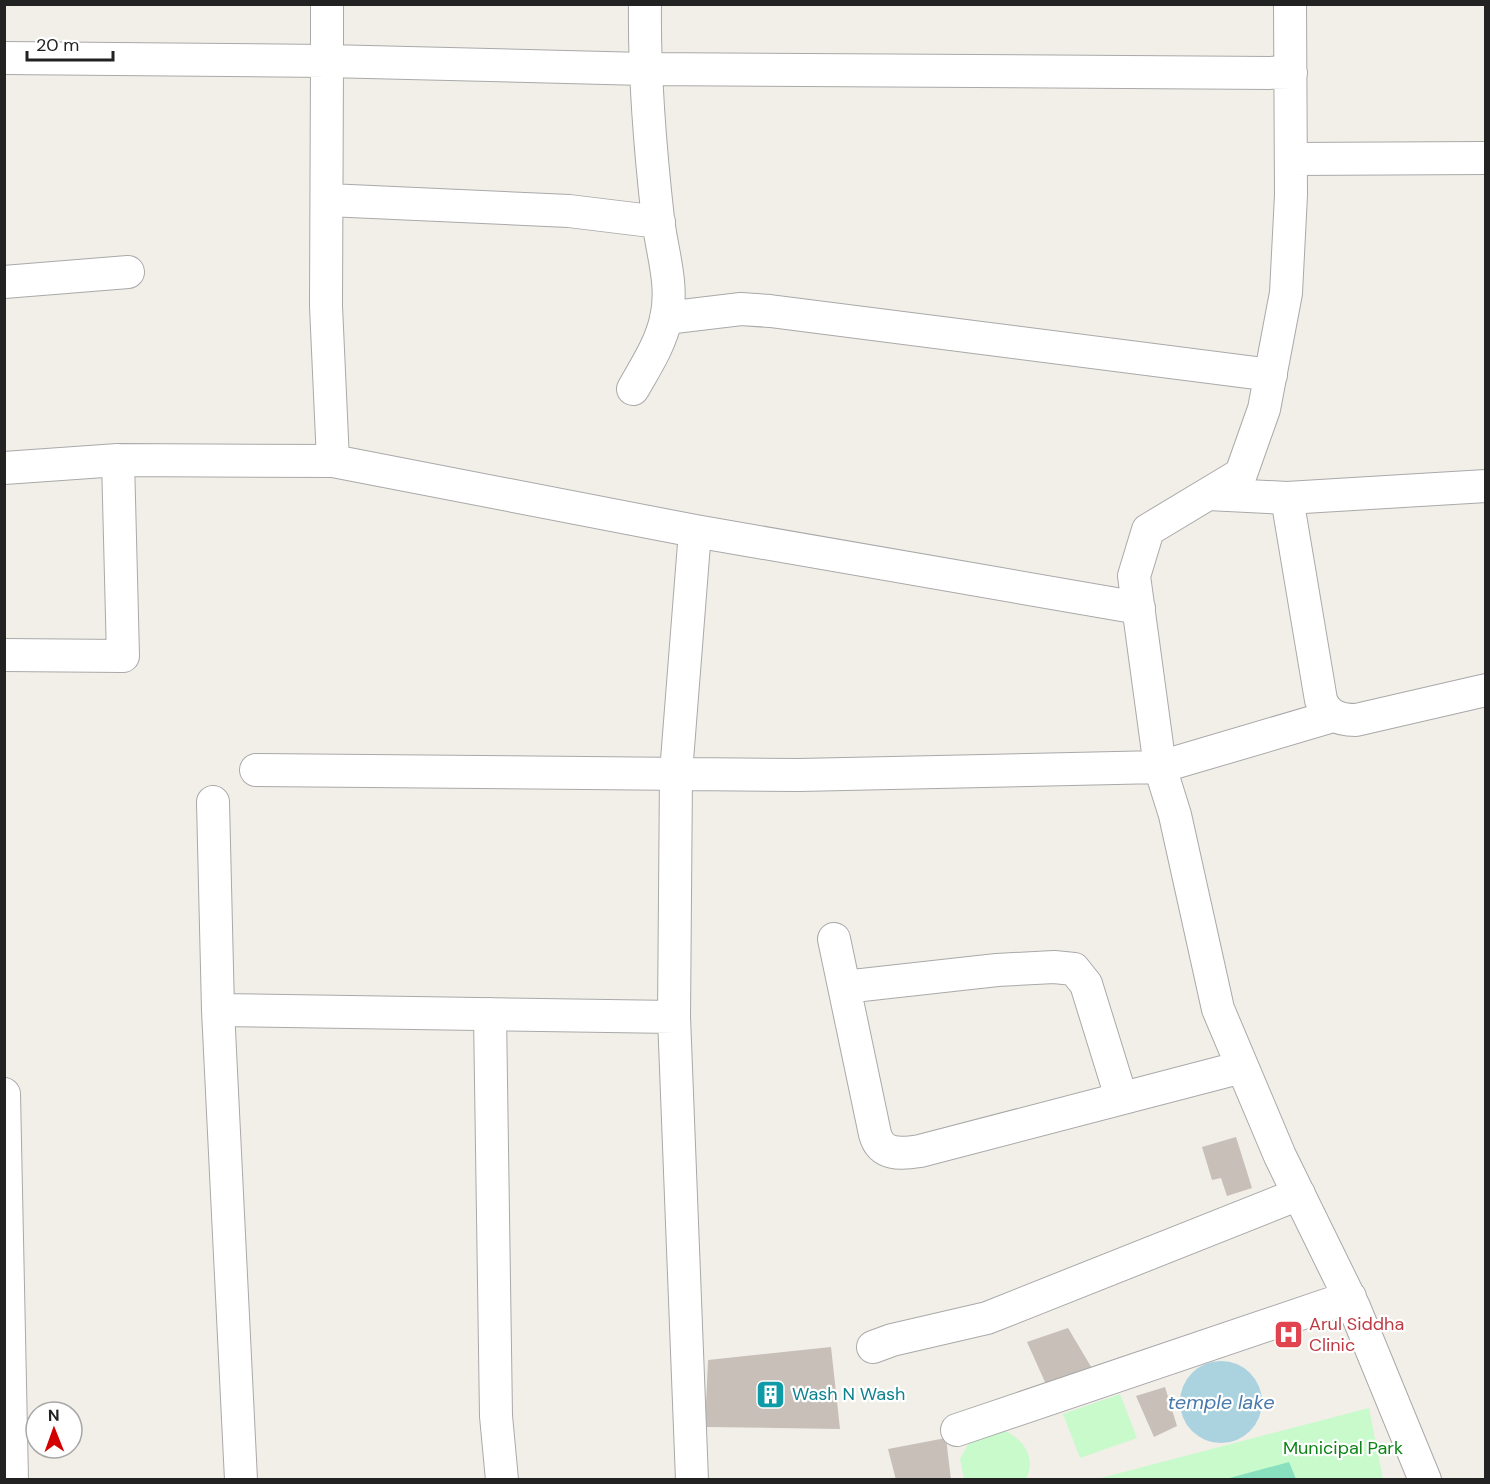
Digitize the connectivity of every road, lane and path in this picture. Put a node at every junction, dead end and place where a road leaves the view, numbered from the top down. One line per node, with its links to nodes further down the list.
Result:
1 (327, 4): 5 (street)
2 (645, 4): 6 (street)
3 (1290, 4): 7 (street)
4 (4, 58): 5 (street)
5 (327, 61): 6 (street); 10 (street)
6 (644, 69): 7 (street); 11 (street)
7 (1291, 73): 9 (street)
8 (1485, 158): 9 (street)
9 (1291, 159): 15 (street)
10 (328, 200): 11 (street); 18 (street)
11 (659, 222): 14 (street)
12 (128, 272): 13 (street)
13 (4, 282)
14 (666, 318): 15 (street); 16 (street)
15 (1271, 375): 21 (street)
16 (633, 389)
17 (118, 460): 18 (street); 19 (street); 25 (street)
18 (333, 461): 23 (street)
19 (4, 468)
20 (1485, 486): 22 (street)
21 (1208, 494): 22 (street); 24 (street)
22 (1287, 498): 27 (street)
23 (695, 531): 24 (street); 30 (street)
24 (1139, 608): 28 (street)
25 (4, 655)
26 (1485, 690): 27 (street)
27 (1333, 716): 28 (street)
28 (1160, 767): 30 (street); 37 (street)
29 (256, 770): 30 (street)
30 (676, 773): 36 (street)
31 (213, 802): 34 (street)
32 (834, 939): 33 (street)
33 (844, 987): 39 (street); 39 (street)
34 (218, 1010): 35 (street); 45 (street)
35 (490, 1014): 36 (street); 46 (street)
36 (674, 1017): 47 (street)
37 (1242, 1068): 39 (street); 40 (street)
38 (4, 1094): 44 (street)
39 (1121, 1097)
40 (1299, 1194): 41 (street); 42 (street)
41 (1350, 1297): 43 (street); 48 (street)
42 (873, 1347)
43 (957, 1430)
44 (12, 1479)
45 (241, 1479)
46 (502, 1479)
47 (692, 1479)
48 (1425, 1479)

